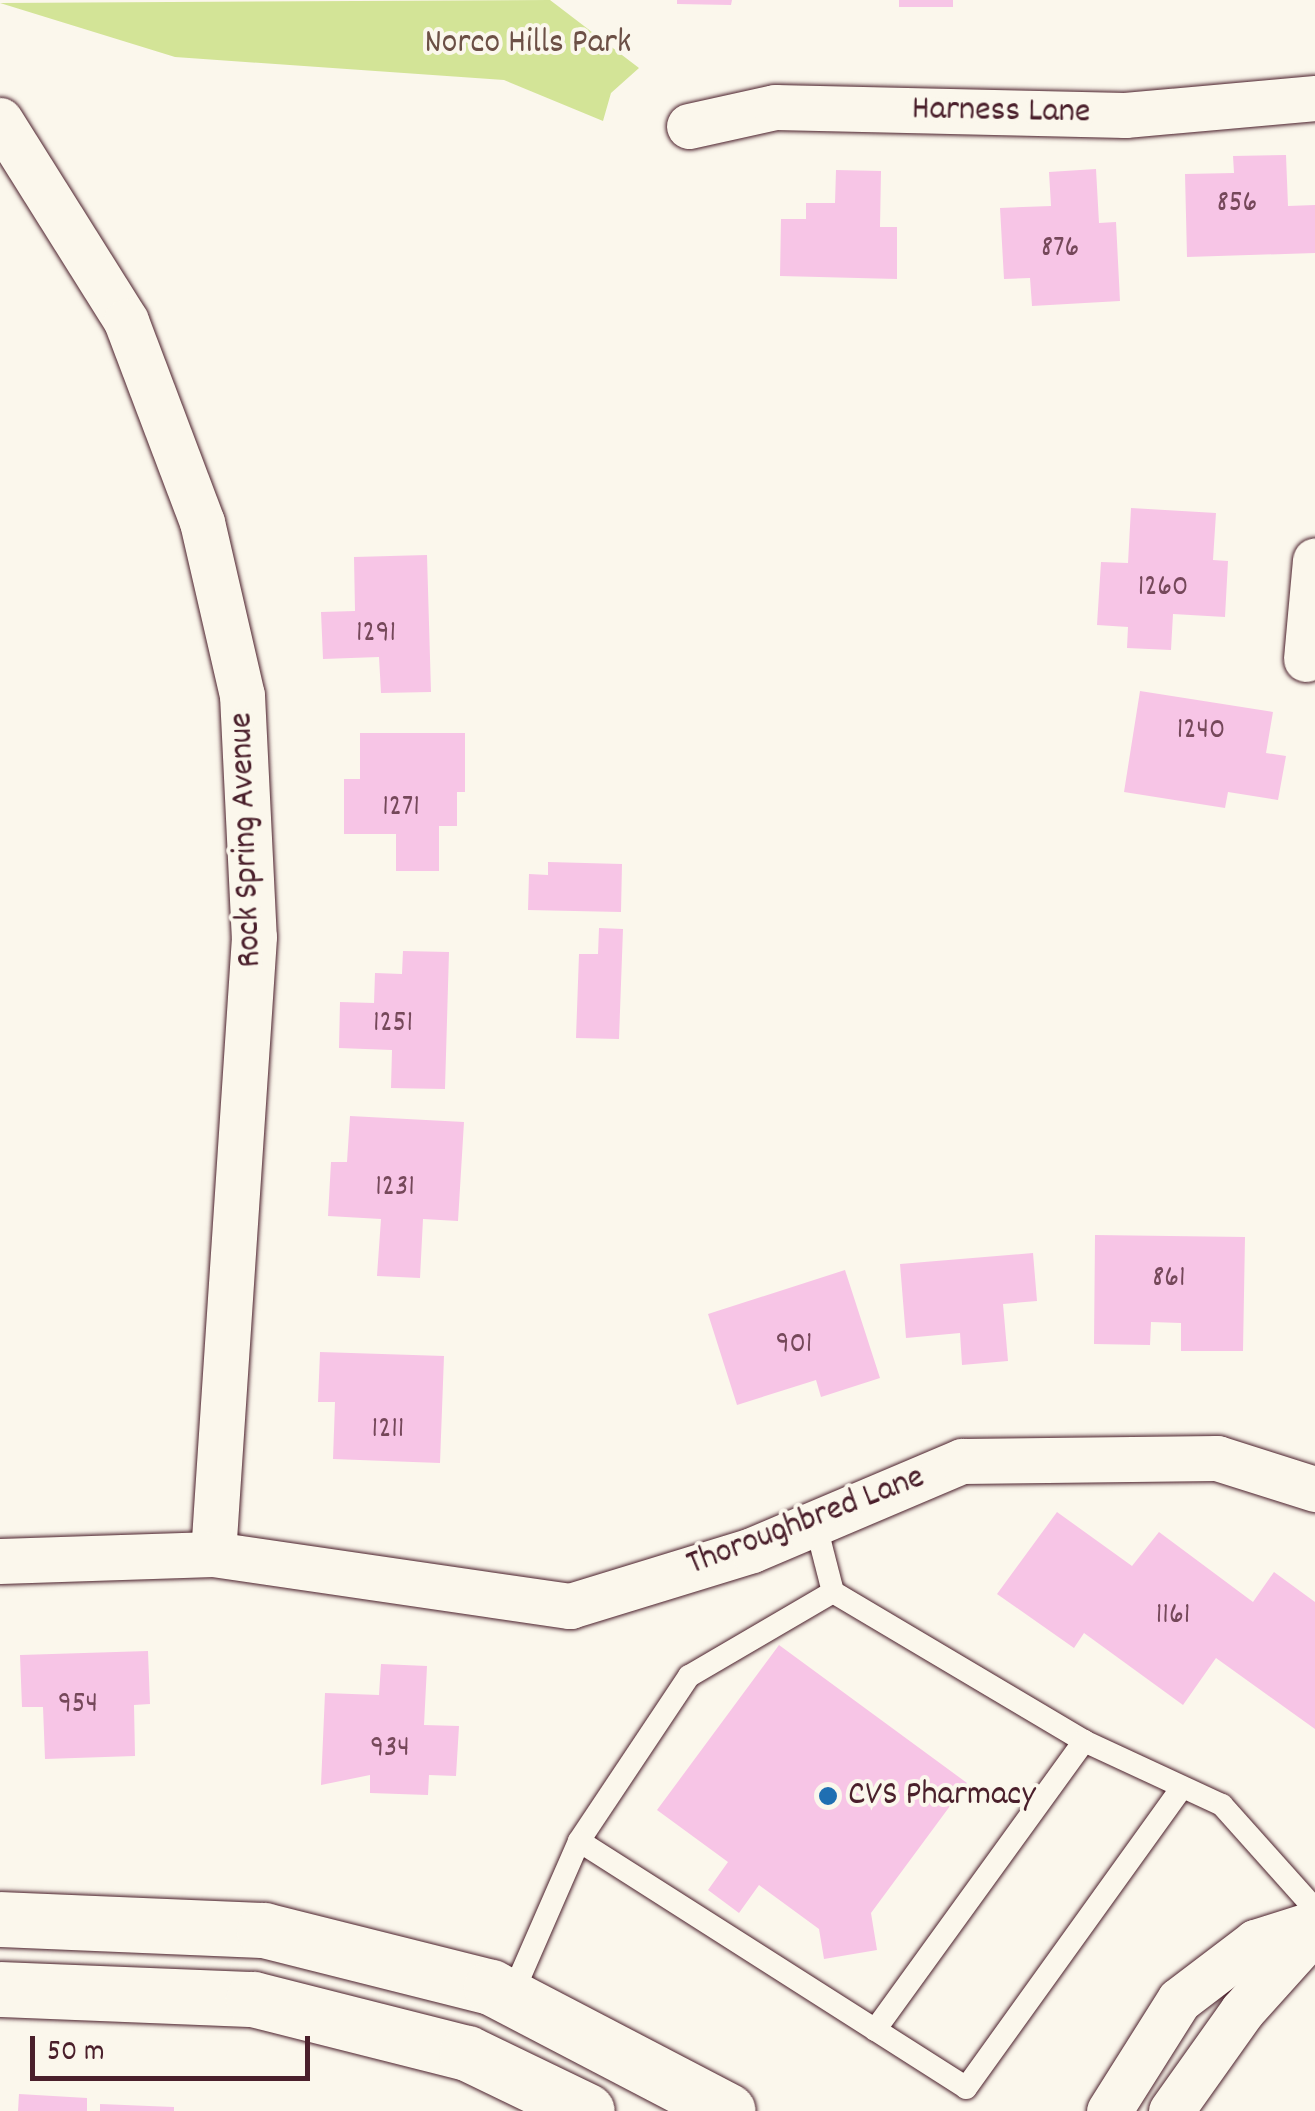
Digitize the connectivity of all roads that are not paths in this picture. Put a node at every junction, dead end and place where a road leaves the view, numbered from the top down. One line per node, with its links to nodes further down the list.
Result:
1 (1315, 98): 3 (street, Harness Lane)
2 (0, 120): 8 (street, Rock Spring Avenue)
3 (689, 126)
4 (1315, 560): 5 (street)
5 (1306, 660)
6 (1315, 1489): 7 (street, Thoroughbred Lane)
7 (814, 1518): 8 (street, Thoroughbred Lane); 10 (lane)
8 (213, 1554): 9 (street, Thoroughbred Lane)
9 (0, 1561)
10 (833, 1592): 11 (lane); 13 (lane)
11 (1084, 1741): 12 (lane); 19 (lane)
12 (1182, 1786): 14 (lane); 19 (lane)
13 (579, 1840): 18 (lane); 19 (lane)
14 (1315, 1909)
15 (0, 1920): 18 (main road)
16 (1315, 1927): 22 (street); 23 (street)
17 (0, 1989): 20 (main road)
18 (512, 1997): 21 (main road)
19 (875, 2030)
20 (587, 2111)
21 (728, 2111)
22 (1109, 2111)
23 (1171, 2111)

